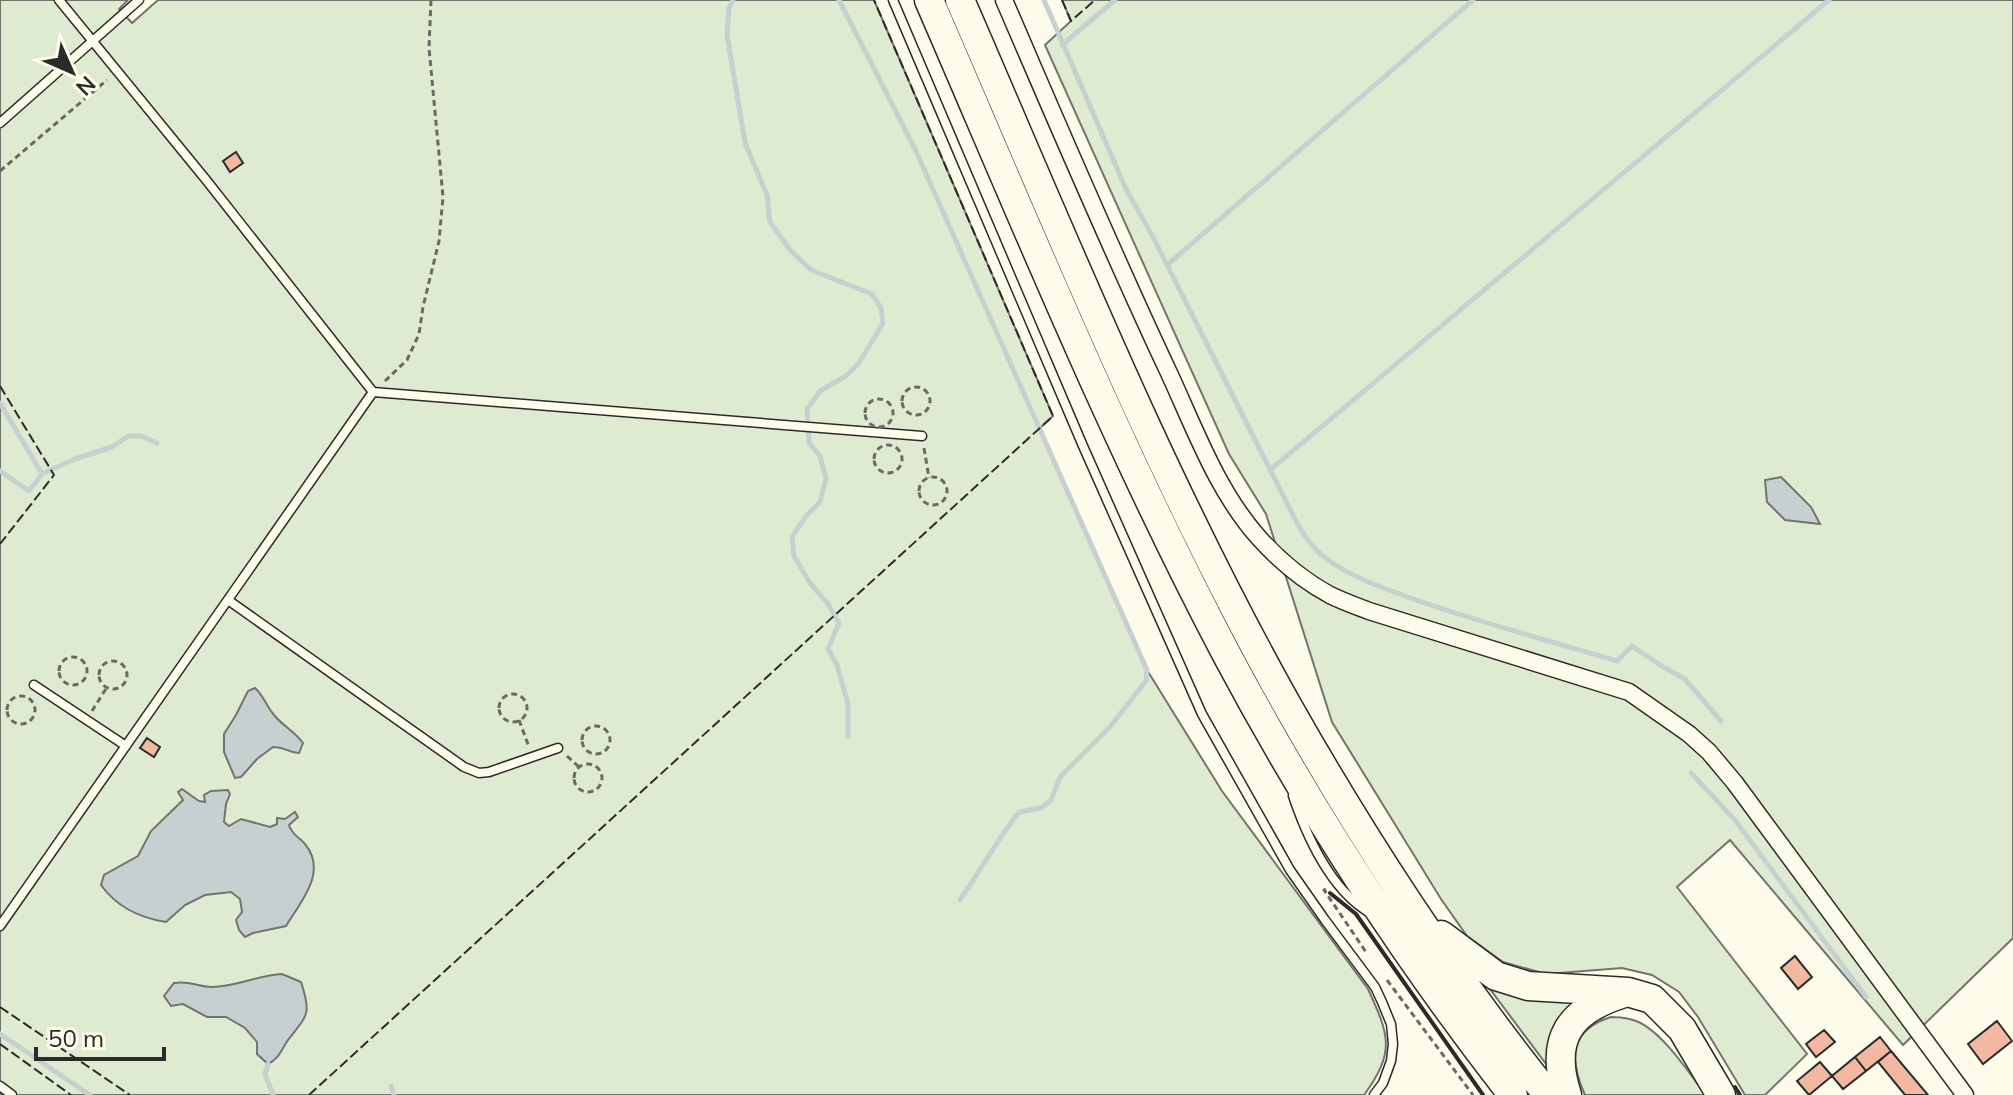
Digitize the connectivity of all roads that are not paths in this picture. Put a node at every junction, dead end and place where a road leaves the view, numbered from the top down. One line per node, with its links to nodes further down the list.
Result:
1 (59, 0): 7 (lane)
2 (139, 0): 7 (lane)
3 (893, 0): 20 (lane)
4 (929, 0): 21 (highway)
5 (960, 0): 15 (highway)
6 (1004, 0): 25 (street)
7 (93, 42): 8 (lane); 9 (lane)
8 (0, 123)
9 (373, 392): 10 (lane); 11 (lane)
10 (922, 436)
11 (228, 600): 13 (lane); 14 (lane)
12 (34, 685): 13 (lane)
13 (126, 746): 16 (lane)
14 (558, 748)
15 (1417, 915): 17 (highway); 22 (highway)
16 (0, 926)
17 (1628, 992): 23 (highway); 24 (highway)
18 (0, 1086): 19 (lane)
19 (12, 1095)
20 (1374, 1095)
21 (1513, 1095)
22 (1548, 1095)
23 (1567, 1095)
24 (1721, 1095)
25 (1965, 1095)

